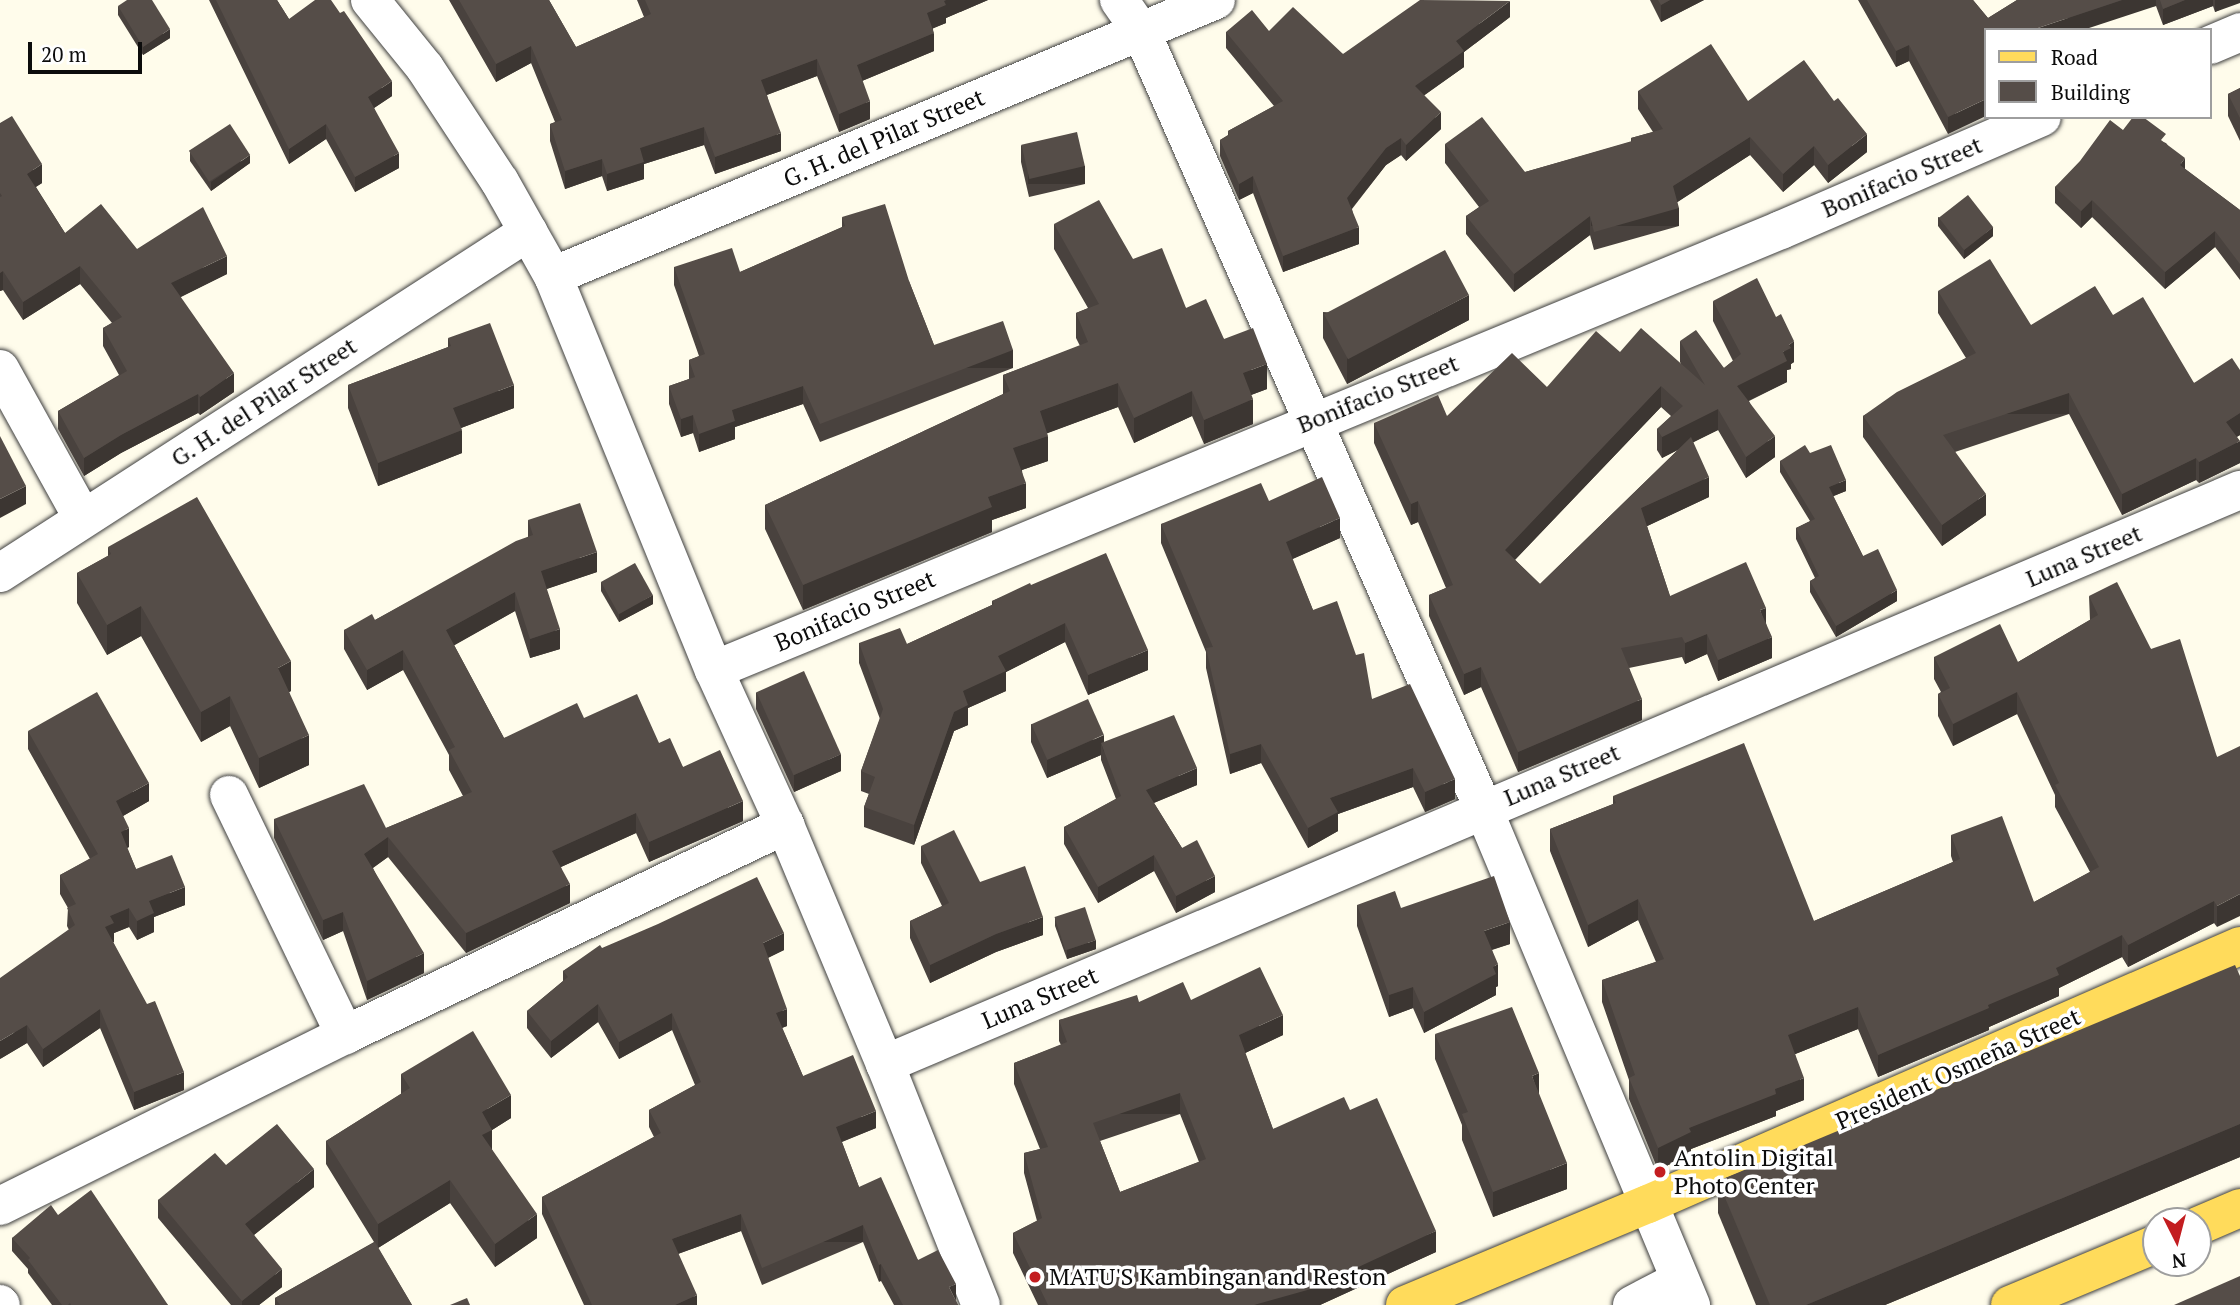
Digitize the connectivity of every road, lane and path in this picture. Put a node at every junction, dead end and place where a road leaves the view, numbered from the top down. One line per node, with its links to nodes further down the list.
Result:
1 (370, 0): 8 (street)
2 (1119, 0): 4 (street)
3 (1216, 0): 4 (street, G. H. del Pilar Street)
4 (1141, 31): 9 (street, G. H. del Pilar Street); 11 (street)
5 (2240, 32): 6 (street)
6 (2212, 44)
7 (2037, 119): 11 (street, Bonifacio Street)
8 (528, 232): 9 (street); 13 (street, G. H. del Pilar Street)
9 (553, 276): 15 (street)
10 (0, 369): 13 (street)
11 (1312, 421): 15 (street, Bonifacio Street); 17 (street)
12 (2240, 490): 17 (street, Luna Street)
13 (83, 519): 14 (street, G. H. del Pilar Street)
14 (0, 573)
15 (714, 670): 18 (street)
16 (229, 794): 20 (street)
17 (1483, 808): 21 (street, Luna Street); 22 (street)
18 (785, 825): 20 (street); 21 (street)
19 (2240, 946): 22 (main road, President Osmeña Street)
20 (345, 1035): 23 (street)
21 (885, 1064): 28 (street)
22 (1648, 1204): 27 (street); 29 (main road, President Osmeña Street)
23 (0, 1206)
24 (2240, 1208): 25 (main road)
25 (2212, 1220)
26 (2142, 1250): 31 (main road)
27 (1685, 1293): 30 (street)
28 (981, 1305)
29 (1405, 1305)
30 (1632, 1305)
31 (2010, 1305)

